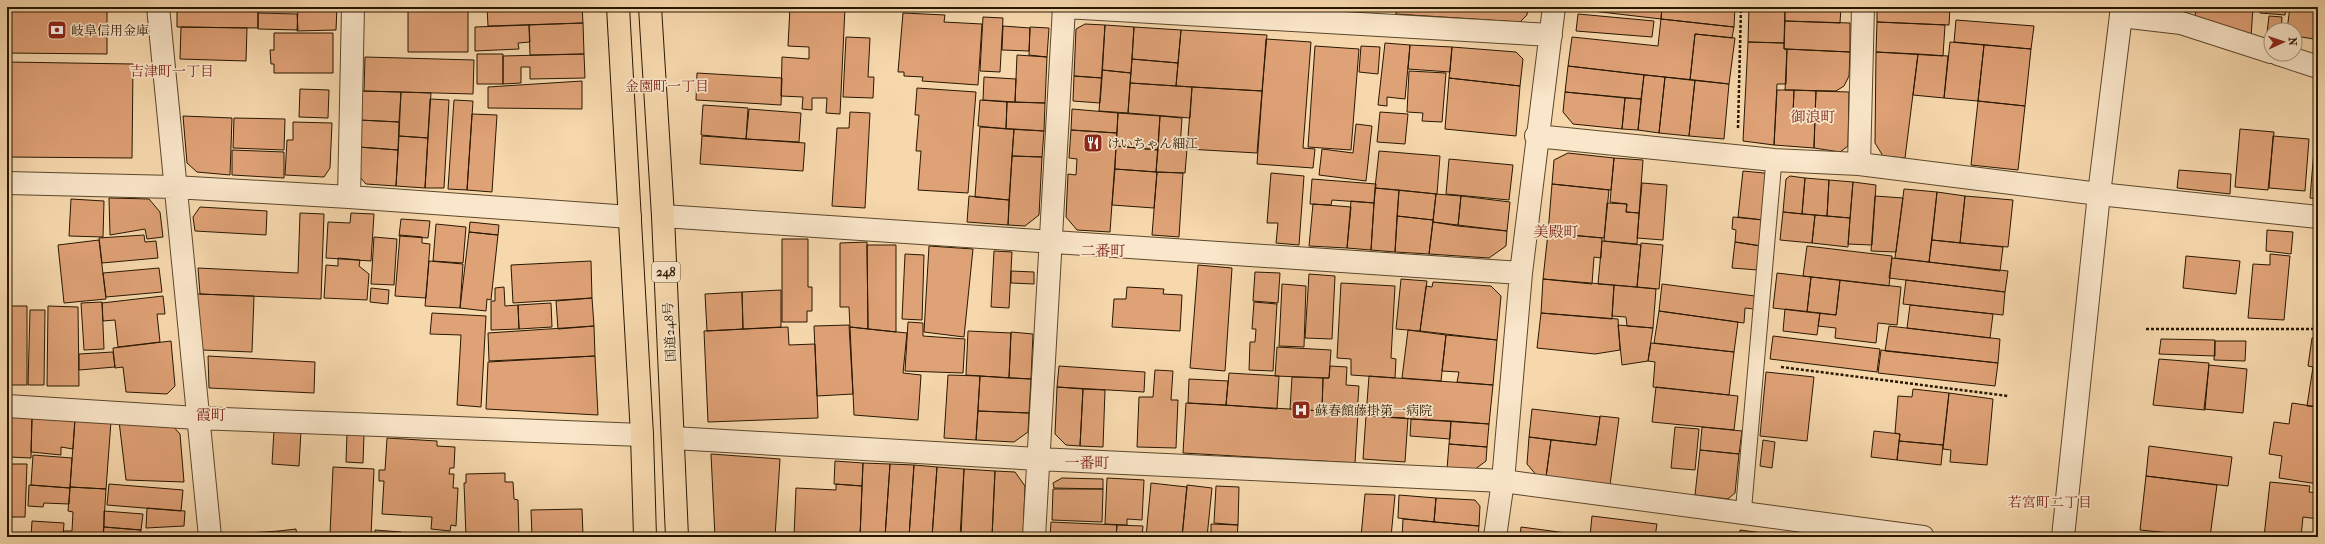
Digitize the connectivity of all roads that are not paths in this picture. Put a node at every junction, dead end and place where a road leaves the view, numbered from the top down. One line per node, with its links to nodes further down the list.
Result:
1 (158, 7): 17 (street)
2 (353, 7): 19 (street)
3 (618, 7): 21 (highway, 248)
4 (650, 7): 20 (highway, 国道248号 / 248)
5 (1064, 7): 9 (street); 23 (street)
6 (1554, 7): 9 (street)
7 (1863, 7): 15 (street)
8 (2121, 12): 10 (street); 18 (street)
9 (1551, 35): 13 (street)
10 (2263, 49)
11 (2303, 62): 12 (street)
12 (2318, 67)
13 (1536, 136): 14 (street); 24 (street)
14 (1774, 160): 15 (street); 31 (lane)
15 (1859, 164): 18 (street)
16 (7, 183): 17 (street)
17 (174, 187): 19 (street); 26 (street)
18 (2099, 194): 22 (street); 38 (street)
19 (349, 196): 21 (street)
20 (663, 216): 23 (street); 28 (highway, 国道248号 / 248)
21 (630, 217): 27 (highway, 248)
22 (2318, 217)
23 (1051, 241): 24 (street); 29 (street)
24 (1521, 273): 30 (street)
25 (7, 406): 26 (street)
26 (197, 418): 27 (street); 32 (street)
27 (642, 435): 33 (highway, 248)
28 (673, 438): 29 (street); 34 (highway, 国道248号 / 248)
29 (1038, 459): 30 (street); 35 (street)
30 (1503, 481): 31 (street); 36 (street)
31 (1743, 514): 37 (street)
32 (210, 537)
33 (645, 537)
34 (677, 537)
35 (1034, 537)
36 (1494, 537)
37 (1923, 537)
38 (2063, 537)

